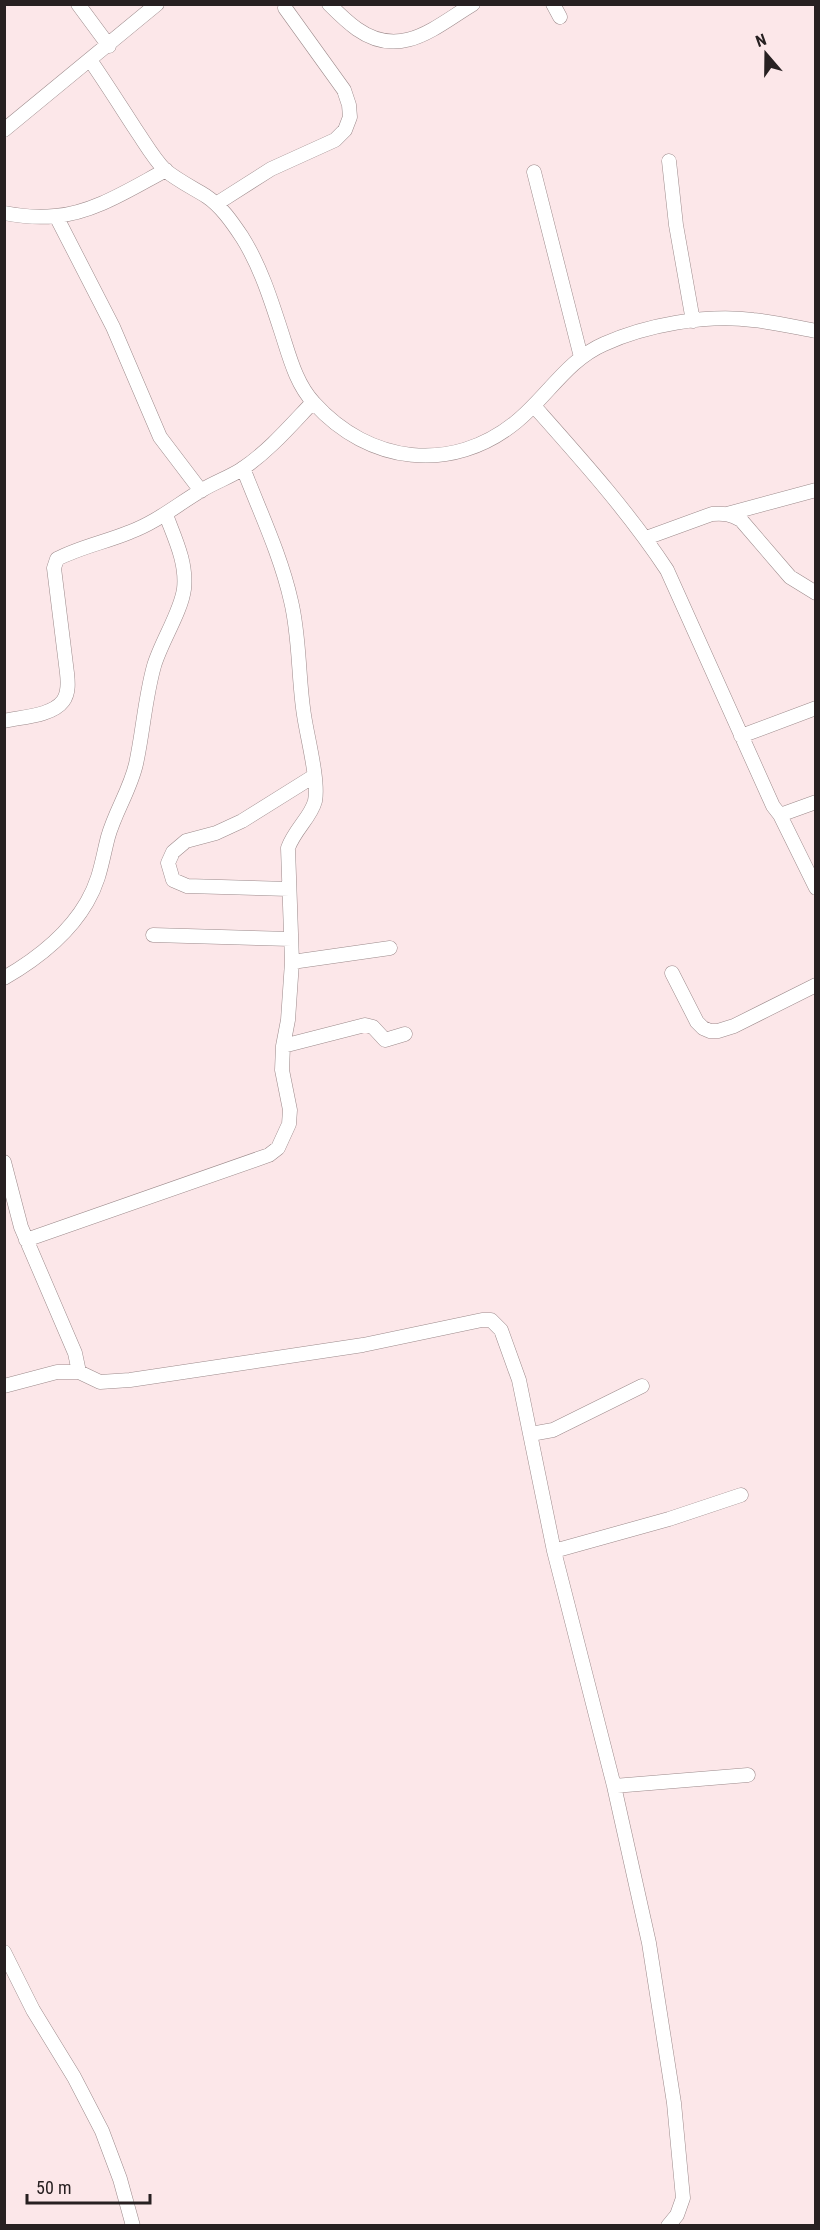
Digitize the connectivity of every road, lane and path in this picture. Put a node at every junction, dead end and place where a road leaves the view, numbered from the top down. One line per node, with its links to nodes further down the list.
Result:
1 (78, 4): 6 (street)
2 (157, 4): 6 (street)
3 (329, 4): 4 (street)
4 (473, 4)
5 (287, 6): 12 (street)
6 (109, 46): 7 (street)
7 (90, 60): 8 (street); 10 (street)
8 (4, 130)
9 (669, 161): 15 (street)
10 (166, 170): 12 (street); 14 (street)
11 (534, 172): 17 (street)
12 (216, 204): 18 (street)
13 (4, 213): 14 (street)
14 (56, 216): 22 (street)
15 (693, 321): 16 (street); 17 (street)
16 (816, 331)
17 (581, 357): 19 (street)
18 (313, 402): 19 (street); 20 (street)
19 (534, 406): 25 (street)
20 (243, 468): 22 (street); 30 (street)
21 (816, 490): 23 (street)
22 (201, 491): 24 (street)
23 (727, 514): 25 (street); 26 (street)
24 (166, 515): 28 (street); 40 (street)
25 (646, 538): 29 (street)
26 (816, 594)
27 (816, 708): 29 (street)
28 (4, 721)
29 (741, 736): 32 (street)
30 (314, 776): 34 (street); 34 (street)
31 (816, 802): 32 (street)
32 (780, 815): 33 (street)
33 (816, 888)
34 (289, 889): 36 (street)
35 (153, 935): 36 (street)
36 (291, 939): 38 (street)
37 (390, 948): 38 (street)
38 (292, 962): 43 (street)
39 (672, 973): 41 (street)
40 (4, 978)
41 (816, 985)
42 (405, 1034): 43 (street)
43 (283, 1046): 45 (street)
44 (4, 1162): 45 (street)
45 (26, 1240): 46 (street)
46 (79, 1372): 47 (street); 49 (street)
47 (4, 1386)
48 (642, 1386): 49 (street)
49 (531, 1434): 51 (street)
50 (741, 1495): 51 (street)
51 (554, 1551): 53 (street)
52 (748, 1775): 53 (street)
53 (614, 1786): 56 (street)
54 (4, 1952): 55 (street)
55 (133, 2226)
56 (668, 2226)

